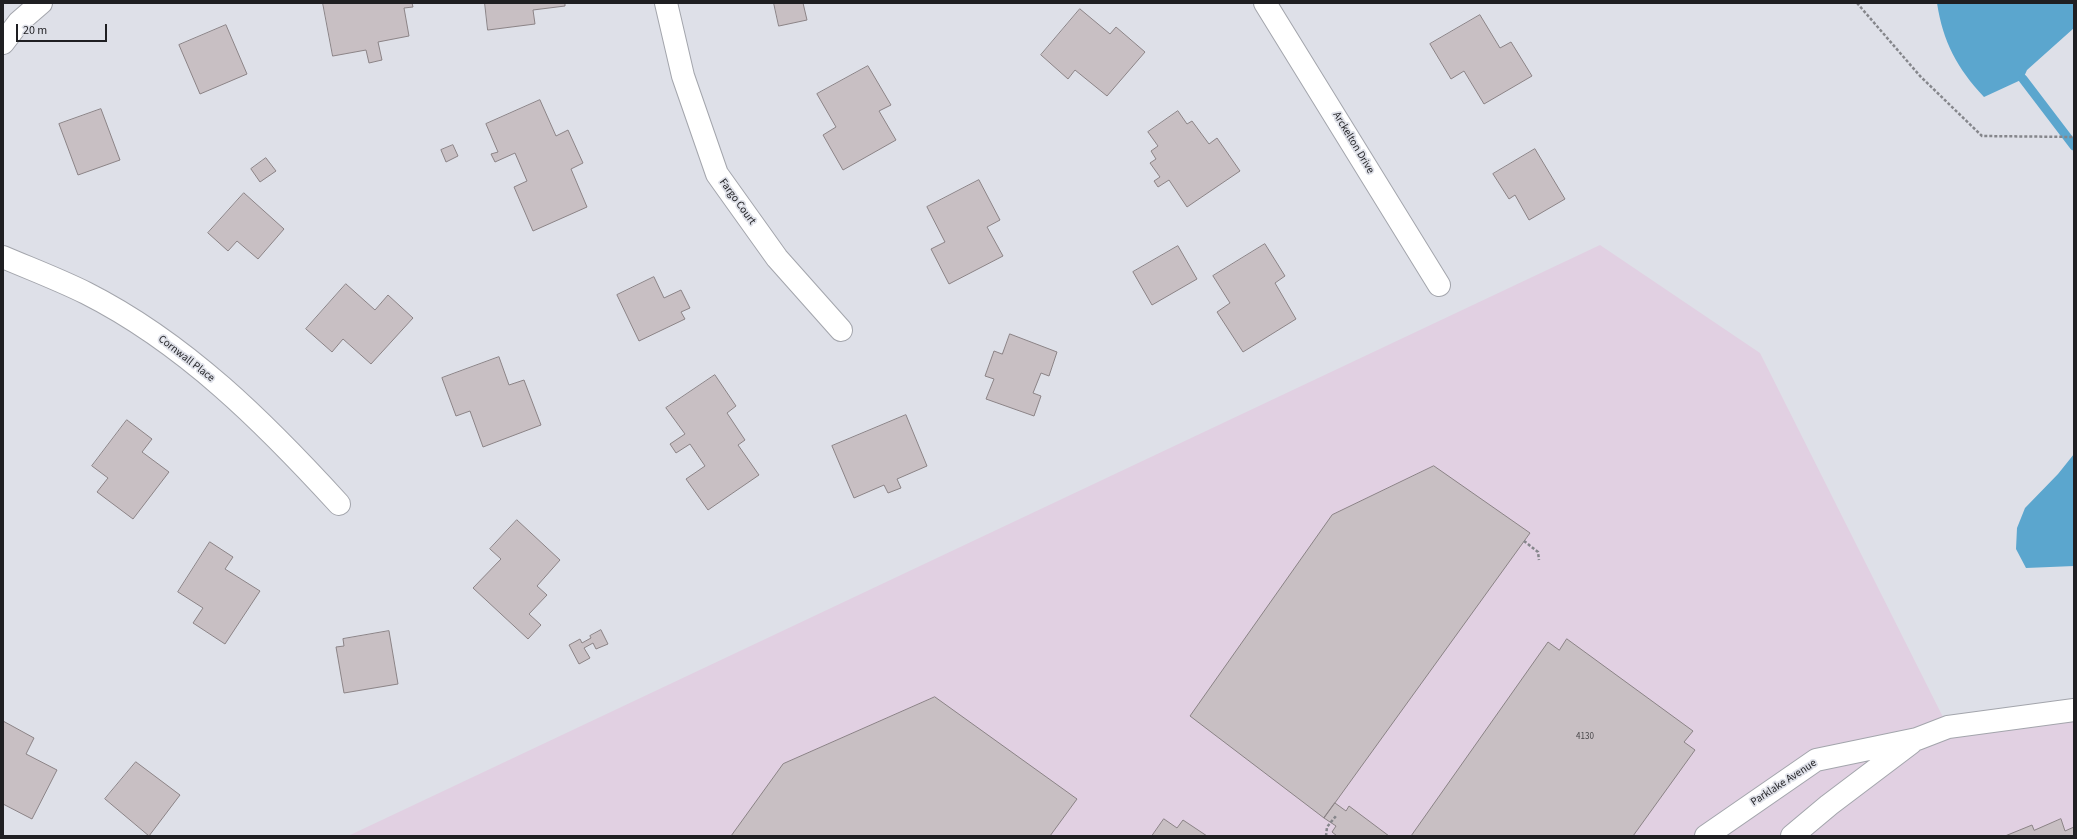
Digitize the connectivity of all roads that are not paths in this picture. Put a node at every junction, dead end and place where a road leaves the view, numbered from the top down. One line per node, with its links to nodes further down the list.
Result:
1 (41, 3): 4 (street)
2 (666, 3): 7 (street, Fargo Court)
3 (1265, 3): 6 (street, Arckelton Drive)
4 (3, 43)
5 (3, 257): 8 (street, Cornwall Place)
6 (1439, 285)
7 (841, 330)
8 (339, 504)
9 (2074, 710): 10 (street, Parklake Avenue)
10 (1917, 739): 11 (street, Parklake Avenue); 12 (street, Parklake Avenue)
11 (1706, 836)
12 (1792, 836)

